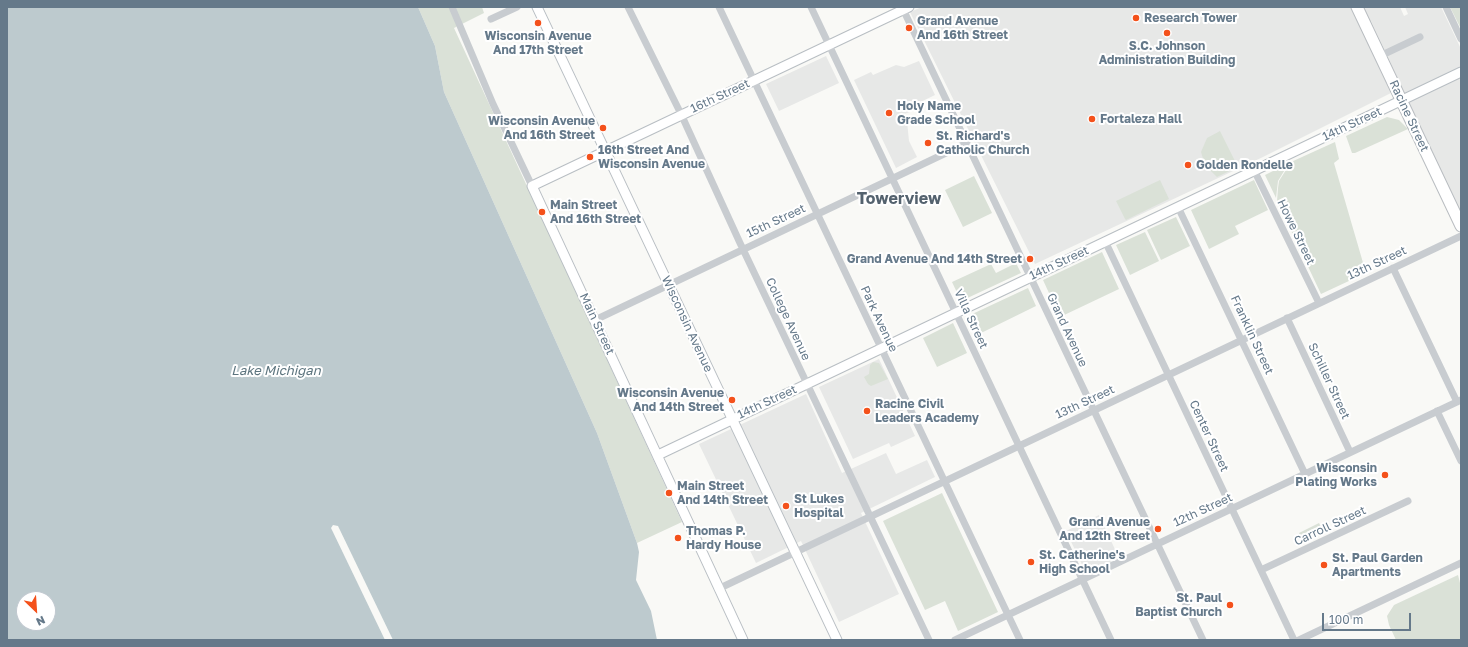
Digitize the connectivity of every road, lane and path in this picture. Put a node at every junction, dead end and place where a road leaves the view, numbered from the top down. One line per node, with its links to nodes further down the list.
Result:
1 (452, 7): 23 (street, Main Street)
2 (517, 7): 10 (street)
3 (537, 7): 20 (street, Wisconsin Avenue)
4 (628, 7): 18 (street, College Avenue)
5 (719, 7): 16 (street, Park Avenue)
6 (811, 7): 13 (street, Villa Street)
7 (1357, 7): 14 (main road, Racine Street)
8 (1446, 7): 12 (street)
9 (905, 8): 13 (street, 16th Street); 19 (street, Grand Avenue)
10 (491, 19)
11 (1420, 37): 14 (street)
12 (1461, 39)
13 (829, 45): 16 (street, 16th Street); 22 (street, Villa Street)
14 (1380, 56): 17 (main road, Racine Street)
15 (1461, 72): 17 (street, 14th Street)
16 (754, 80): 18 (street, 16th Street); 25 (street, Park Avenue)
17 (1401, 100): 21 (street, 14th Street); 26 (main road, Racine Street)
18 (681, 114): 20 (street, 16th Street); 29 (street, College Avenue)
19 (967, 143): 22 (street, 15th Street); 31 (street, Grand Avenue)
20 (605, 151): 23 (street, 16th Street); 32 (street, Wisconsin Avenue)
21 (1254, 170): 24 (street, 14th Street); 33 (street, Howe Street)
22 (892, 178): 25 (street, 15th Street); 34 (street, Villa Street)
23 (532, 186): 36 (street, Main Street)
24 (1178, 206): 28 (street, 14th Street); 37 (street, Franklin Street)
25 (817, 214): 29 (street, 15th Street); 38 (street, Park Avenue)
26 (1461, 226)
27 (1461, 236): 30 (street, 13th Street)
28 (1105, 241): 31 (street, 14th Street); 39 (street, Center Street)
29 (743, 249): 32 (street, 15th Street); 40 (street, College Avenue)
30 (1393, 268): 33 (street, 13th Street); 41 (street)
31 (1030, 276): 34 (street, 14th Street); 42 (street, Grand Avenue)
32 (668, 285): 36 (street, 15th Street); 44 (street, Wisconsin Avenue)
33 (1319, 303): 35 (street, 13th Street)
34 (955, 312): 38 (street, 14th Street); 45 (street, Villa Street)
35 (1287, 318): 37 (street, 13th Street); 46 (street, Schiller Street)
36 (595, 320): 47 (street, Main Street)
37 (1242, 340): 39 (street, 13th Street); 49 (street, Franklin Street)
38 (881, 347): 40 (street, 14th Street); 50 (street, Park Avenue)
39 (1168, 375): 42 (street, 13th Street); 52 (street, Center Street)
40 (806, 383): 44 (street, 14th Street); 53 (street, College Avenue)
41 (1459, 401): 43 (street, 12th Street)
42 (1094, 410): 45 (street, 13th Street); 54 (street, Grand Avenue)
43 (1437, 411): 46 (street, 12th Street); 48 (street)
44 (732, 418): 47 (street, 14th Street); 55 (street, Wisconsin Avenue)
45 (1019, 446): 50 (street, 13th Street); 58 (street, Villa Street)
46 (1350, 452): 49 (street, 12th Street)
47 (658, 455): 59 (street, Main Street)
48 (1461, 461)
49 (1305, 474): 52 (street, 12th Street)
50 (944, 481): 53 (street, 13th Street); 60 (street, Park Avenue)
51 (1408, 501): 57 (street, Carroll Street)
52 (1232, 509): 54 (street, 12th Street); 57 (street, Center Street)
53 (871, 517): 55 (street, 13th Street); 63 (street, College Avenue)
54 (1157, 544): 58 (street, 12th Street); 67 (street, Grand Avenue)
55 (795, 552): 59 (street, 13th Street); 62 (street, Wisconsin Avenue)
56 (1461, 563): 69 (street)
57 (1261, 570): 68 (street, Center Street)
58 (1082, 580): 60 (street, 12th Street); 66 (street, Villa Street)
59 (718, 589): 61 (street, Main Street)
60 (1008, 615): 64 (street, 12th Street); 65 (street, Park Avenue)
61 (743, 640)
62 (837, 640)
63 (929, 640)
64 (955, 640)
65 (1020, 640)
66 (1111, 640)
67 (1203, 640)
68 (1294, 640)
69 (1299, 640)

